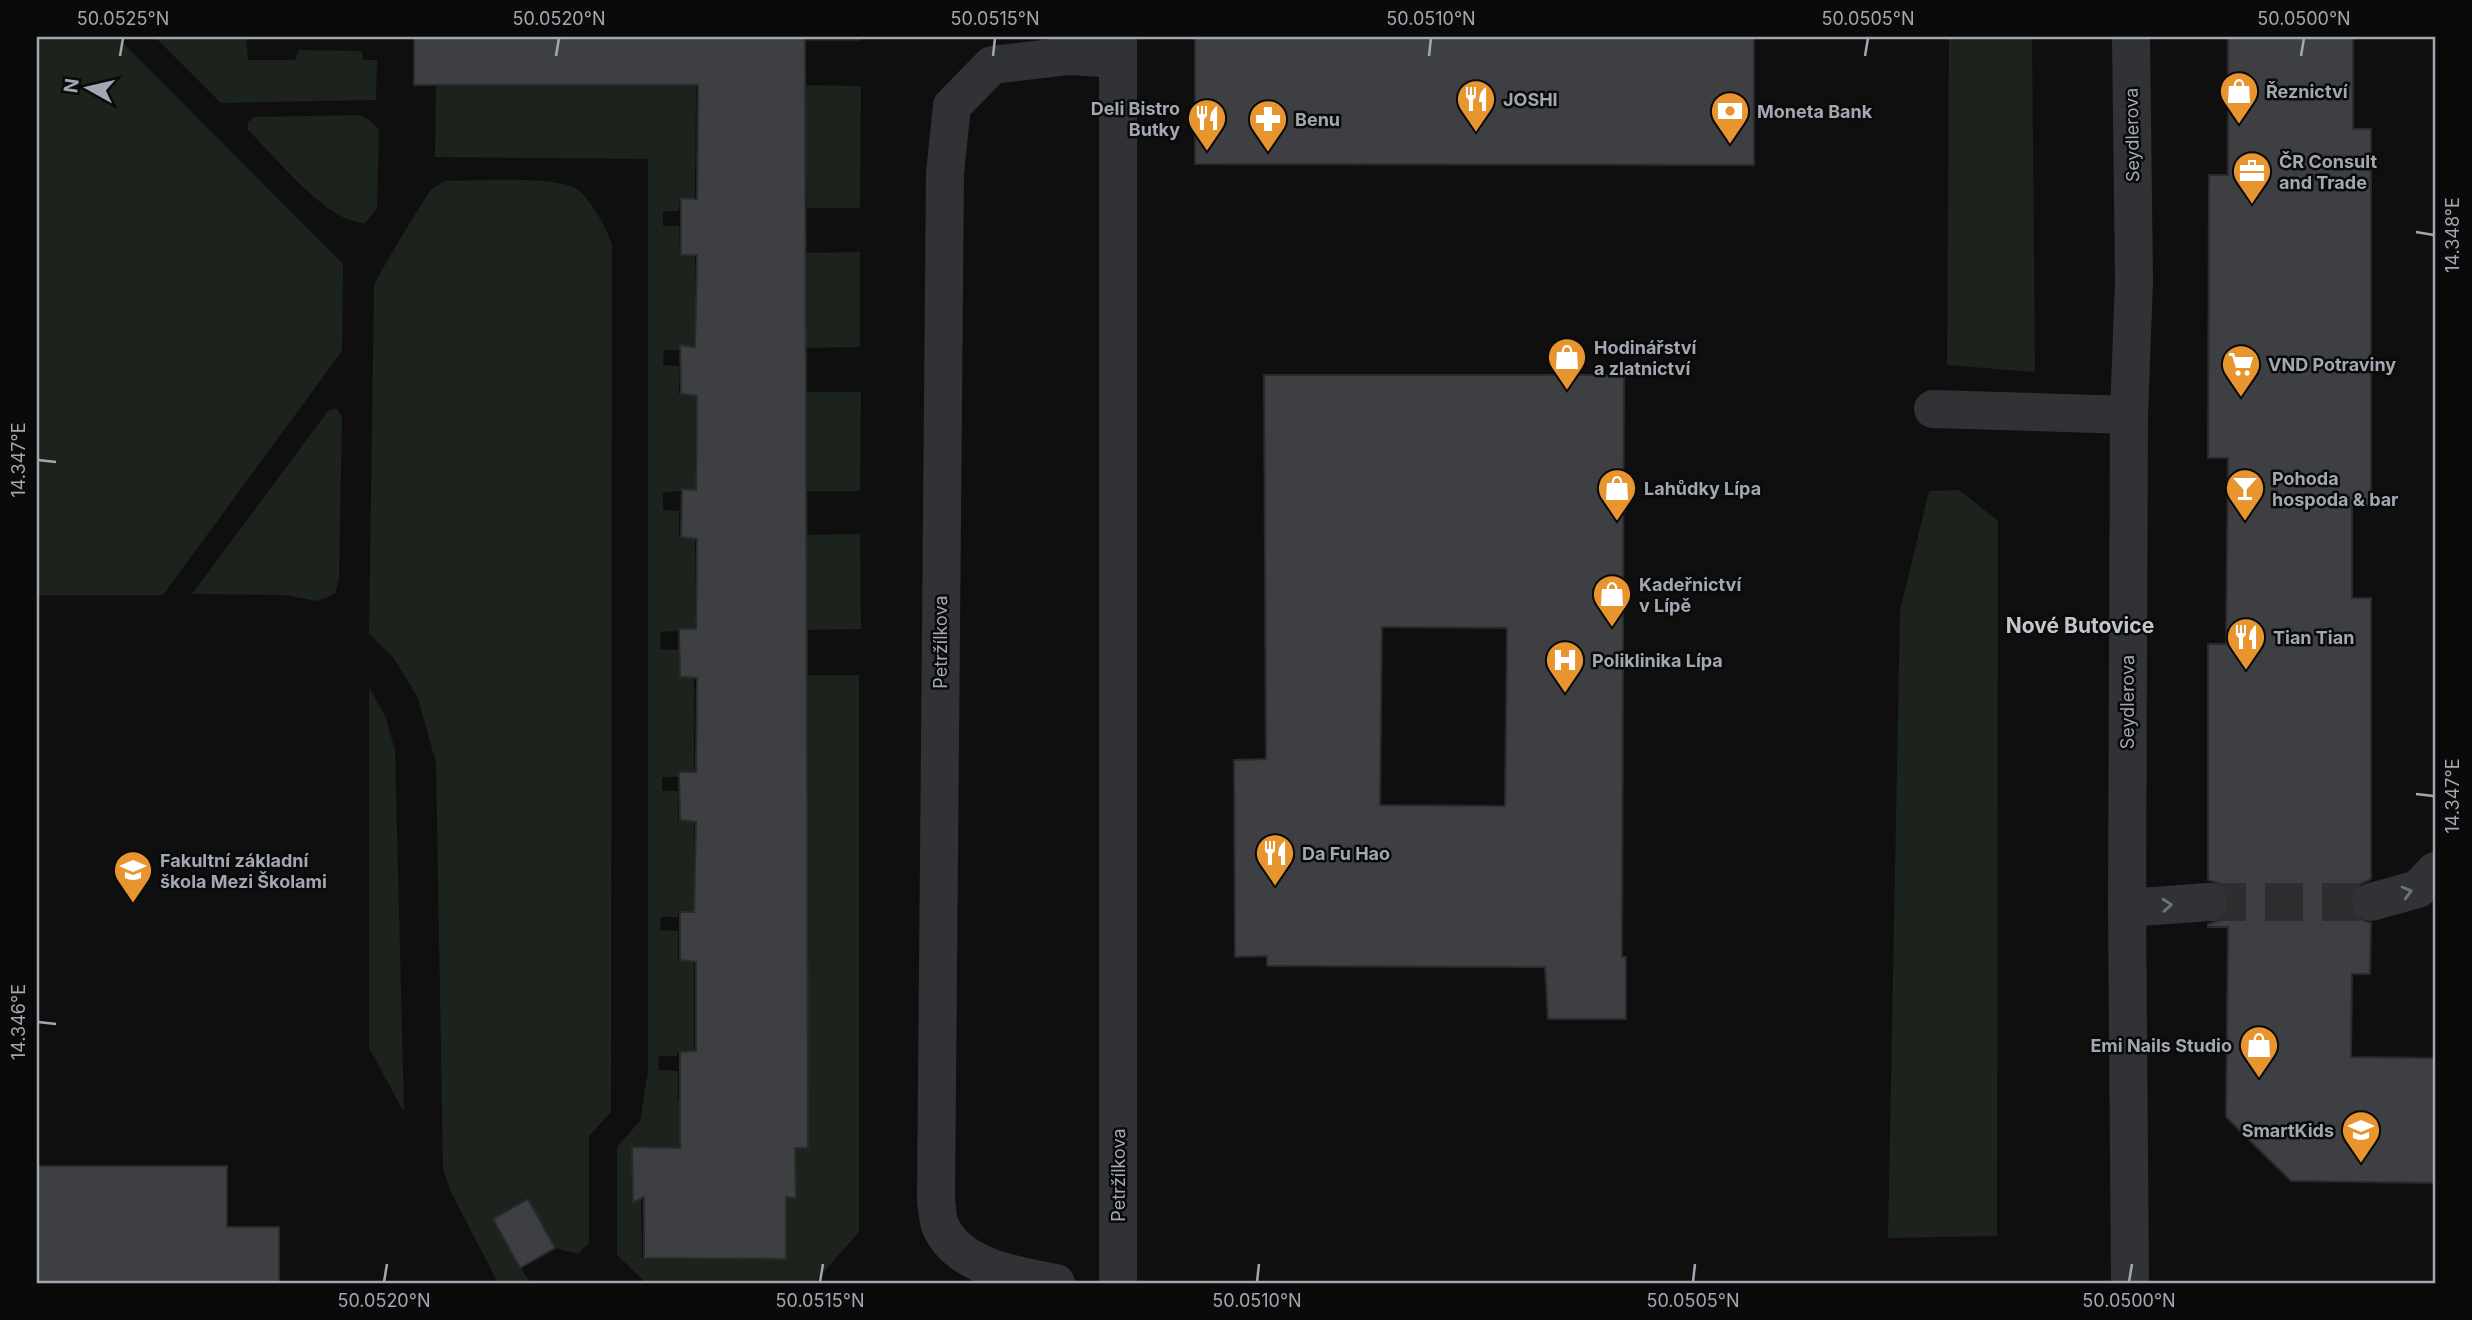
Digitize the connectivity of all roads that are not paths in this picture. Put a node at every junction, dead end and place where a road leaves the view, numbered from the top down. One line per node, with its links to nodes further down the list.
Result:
1 (2131, 37): 4 (street, Seydlerova)
2 (1118, 48): 9 (street, Petržílkova); 10 (street, Petržílkova)
3 (1933, 409): 4 (street)
4 (2129, 415): 8 (street, Seydlerova)
5 (2435, 871): 7 (street, one-way to 5)
6 (2208, 902): 8 (street, one-way to 6)
7 (2371, 902)
8 (2127, 908): 11 (street, Seydlerova)
9 (1056, 1283)
10 (1118, 1283)
11 (2130, 1283)

